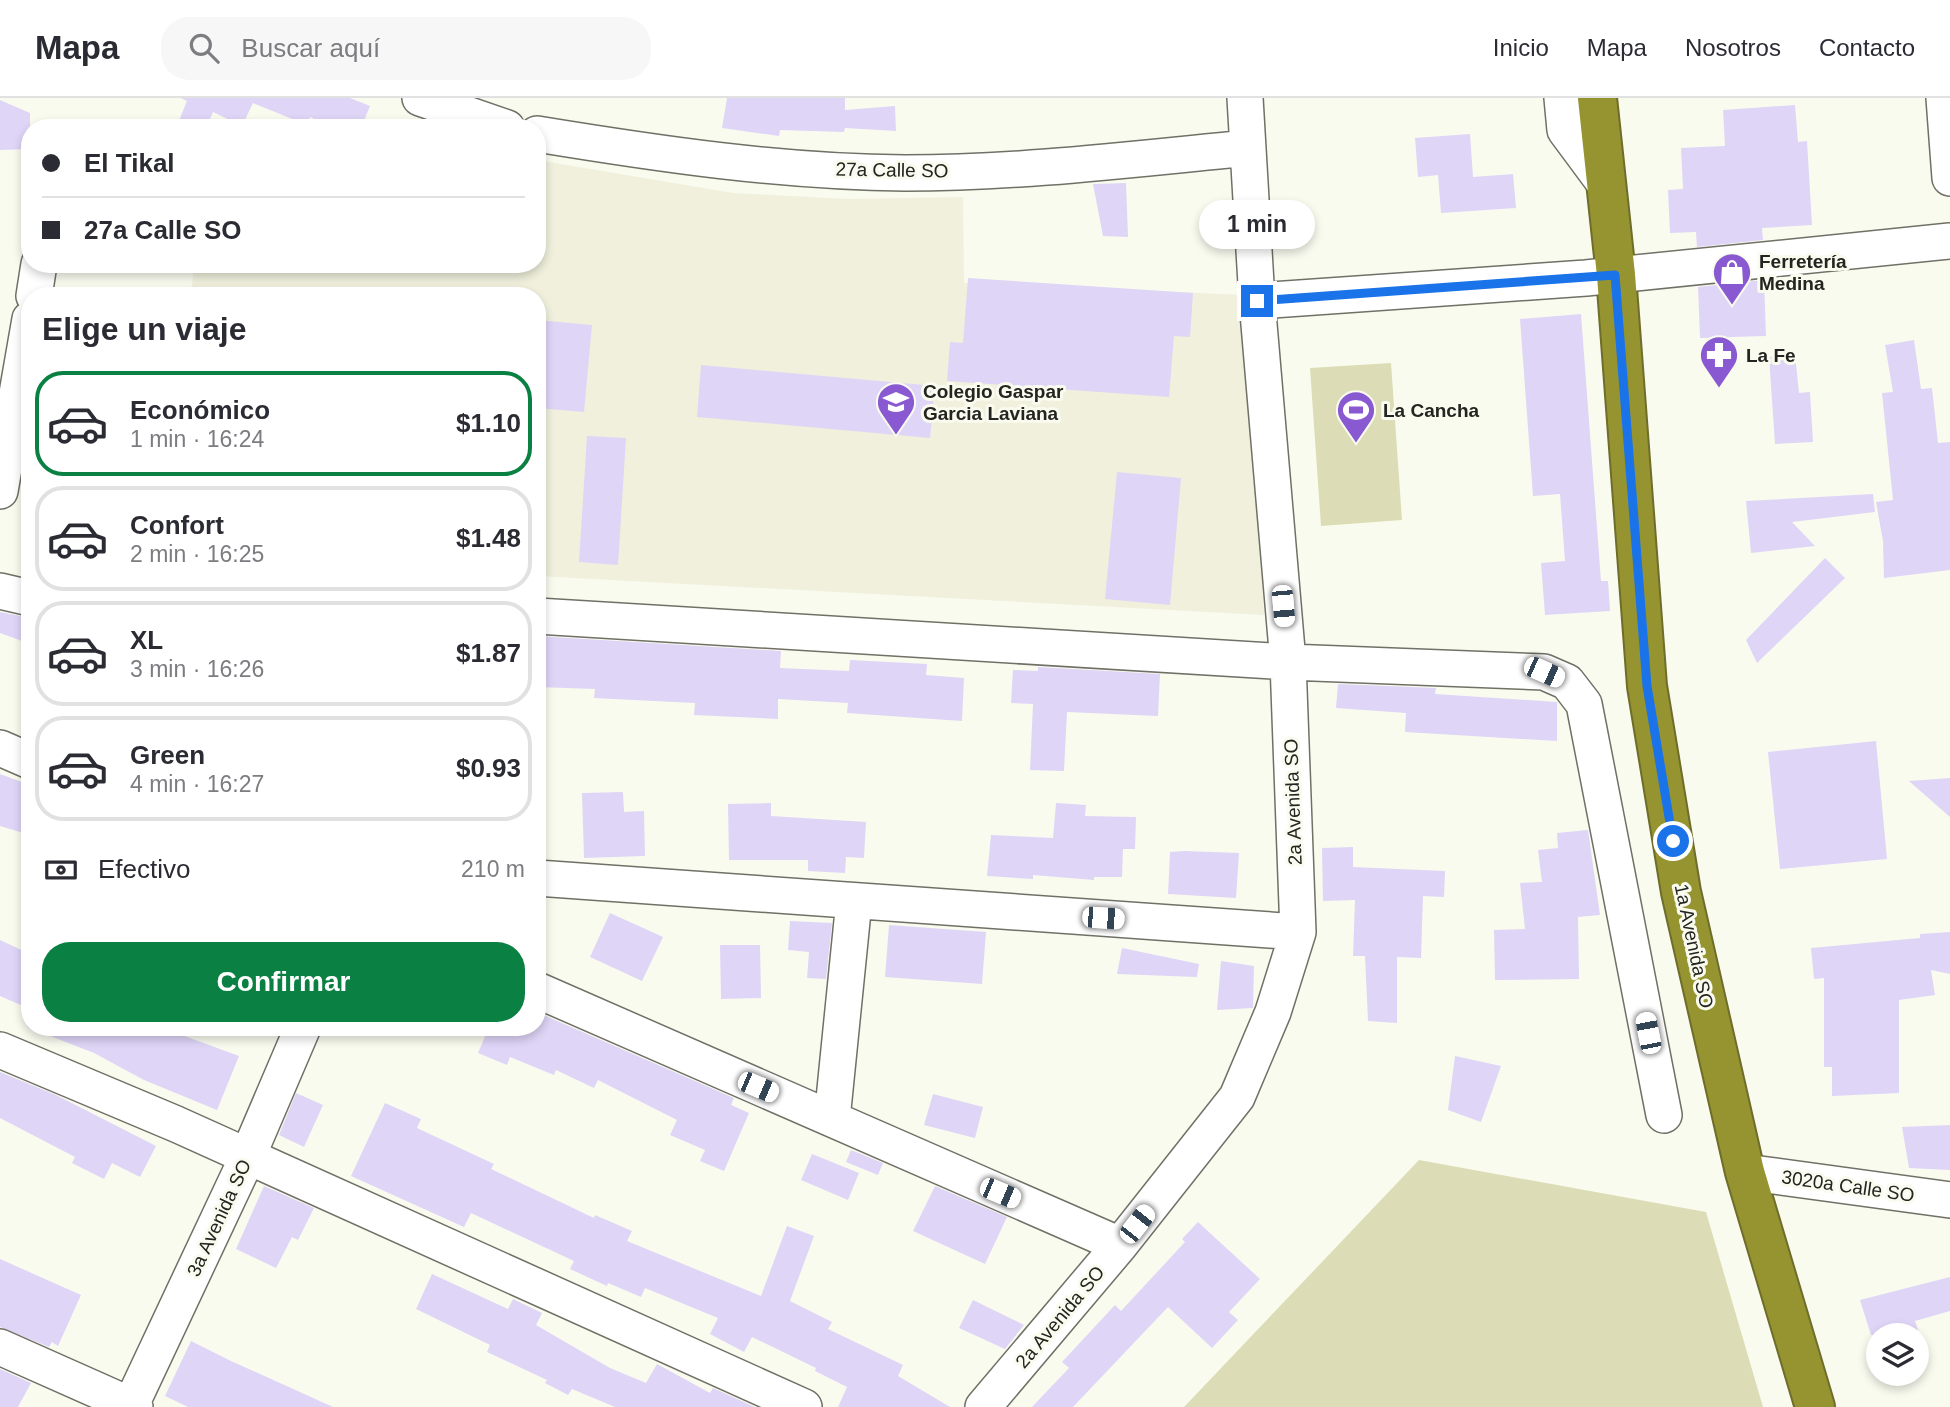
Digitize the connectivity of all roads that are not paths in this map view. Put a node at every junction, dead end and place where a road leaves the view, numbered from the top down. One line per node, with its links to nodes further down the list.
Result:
1 (420, 98): 6 (street)
2 (1245, 98): 8 (street, 2a Avenida SO)
3 (1562, 98): 10 (street)
4 (1597, 98): 10 (highway, 1a Avenida SO)
5 (1944, 98): 9 (street)
6 (481, 119)
7 (546, 135): 8 (street, 27a Calle SO)
8 (1248, 148): 13 (street, 2a Avenida SO)
9 (1950, 178)
10 (1605, 184): 12 (highway, 1a Avenida SO)
11 (1950, 241): 12 (street)
12 (1615, 275): 13 (street); 32 (highway, 1a Avenida SO)
13 (1257, 301): 20 (street, 2a Avenida SO)
14 (21, 346): 15 (street)
15 (9, 381): 16 (street)
16 (0, 491)
17 (0, 591): 18 (street)
18 (21, 596)
19 (546, 617): 20 (street)
20 (1288, 662): 25 (street, 2a Avenida SO); 29 (street)
21 (0, 748): 22 (street)
22 (21, 757)
23 (546, 879): 24 (street)
24 (854, 901): 25 (street); 30 (street)
25 (1298, 932): 34 (street, 2a Avenida SO)
26 (546, 994): 30 (street)
27 (299, 1036): 31 (street, 3a Avenida SO)
28 (0, 1050): 31 (street)
29 (1664, 1115)
30 (832, 1119): 34 (street)
31 (247, 1158): 36 (street, 3a Avenida SO); 37 (street)
32 (1745, 1172): 33 (street, 3020a Calle SO); 39 (highway, 1a Avenida SO)
33 (1950, 1200)
34 (1120, 1245): 38 (street, 2a Avenida SO)
35 (0, 1347): 36 (street)
36 (132, 1406)
37 (804, 1407)
38 (984, 1407)
39 (1815, 1407)

